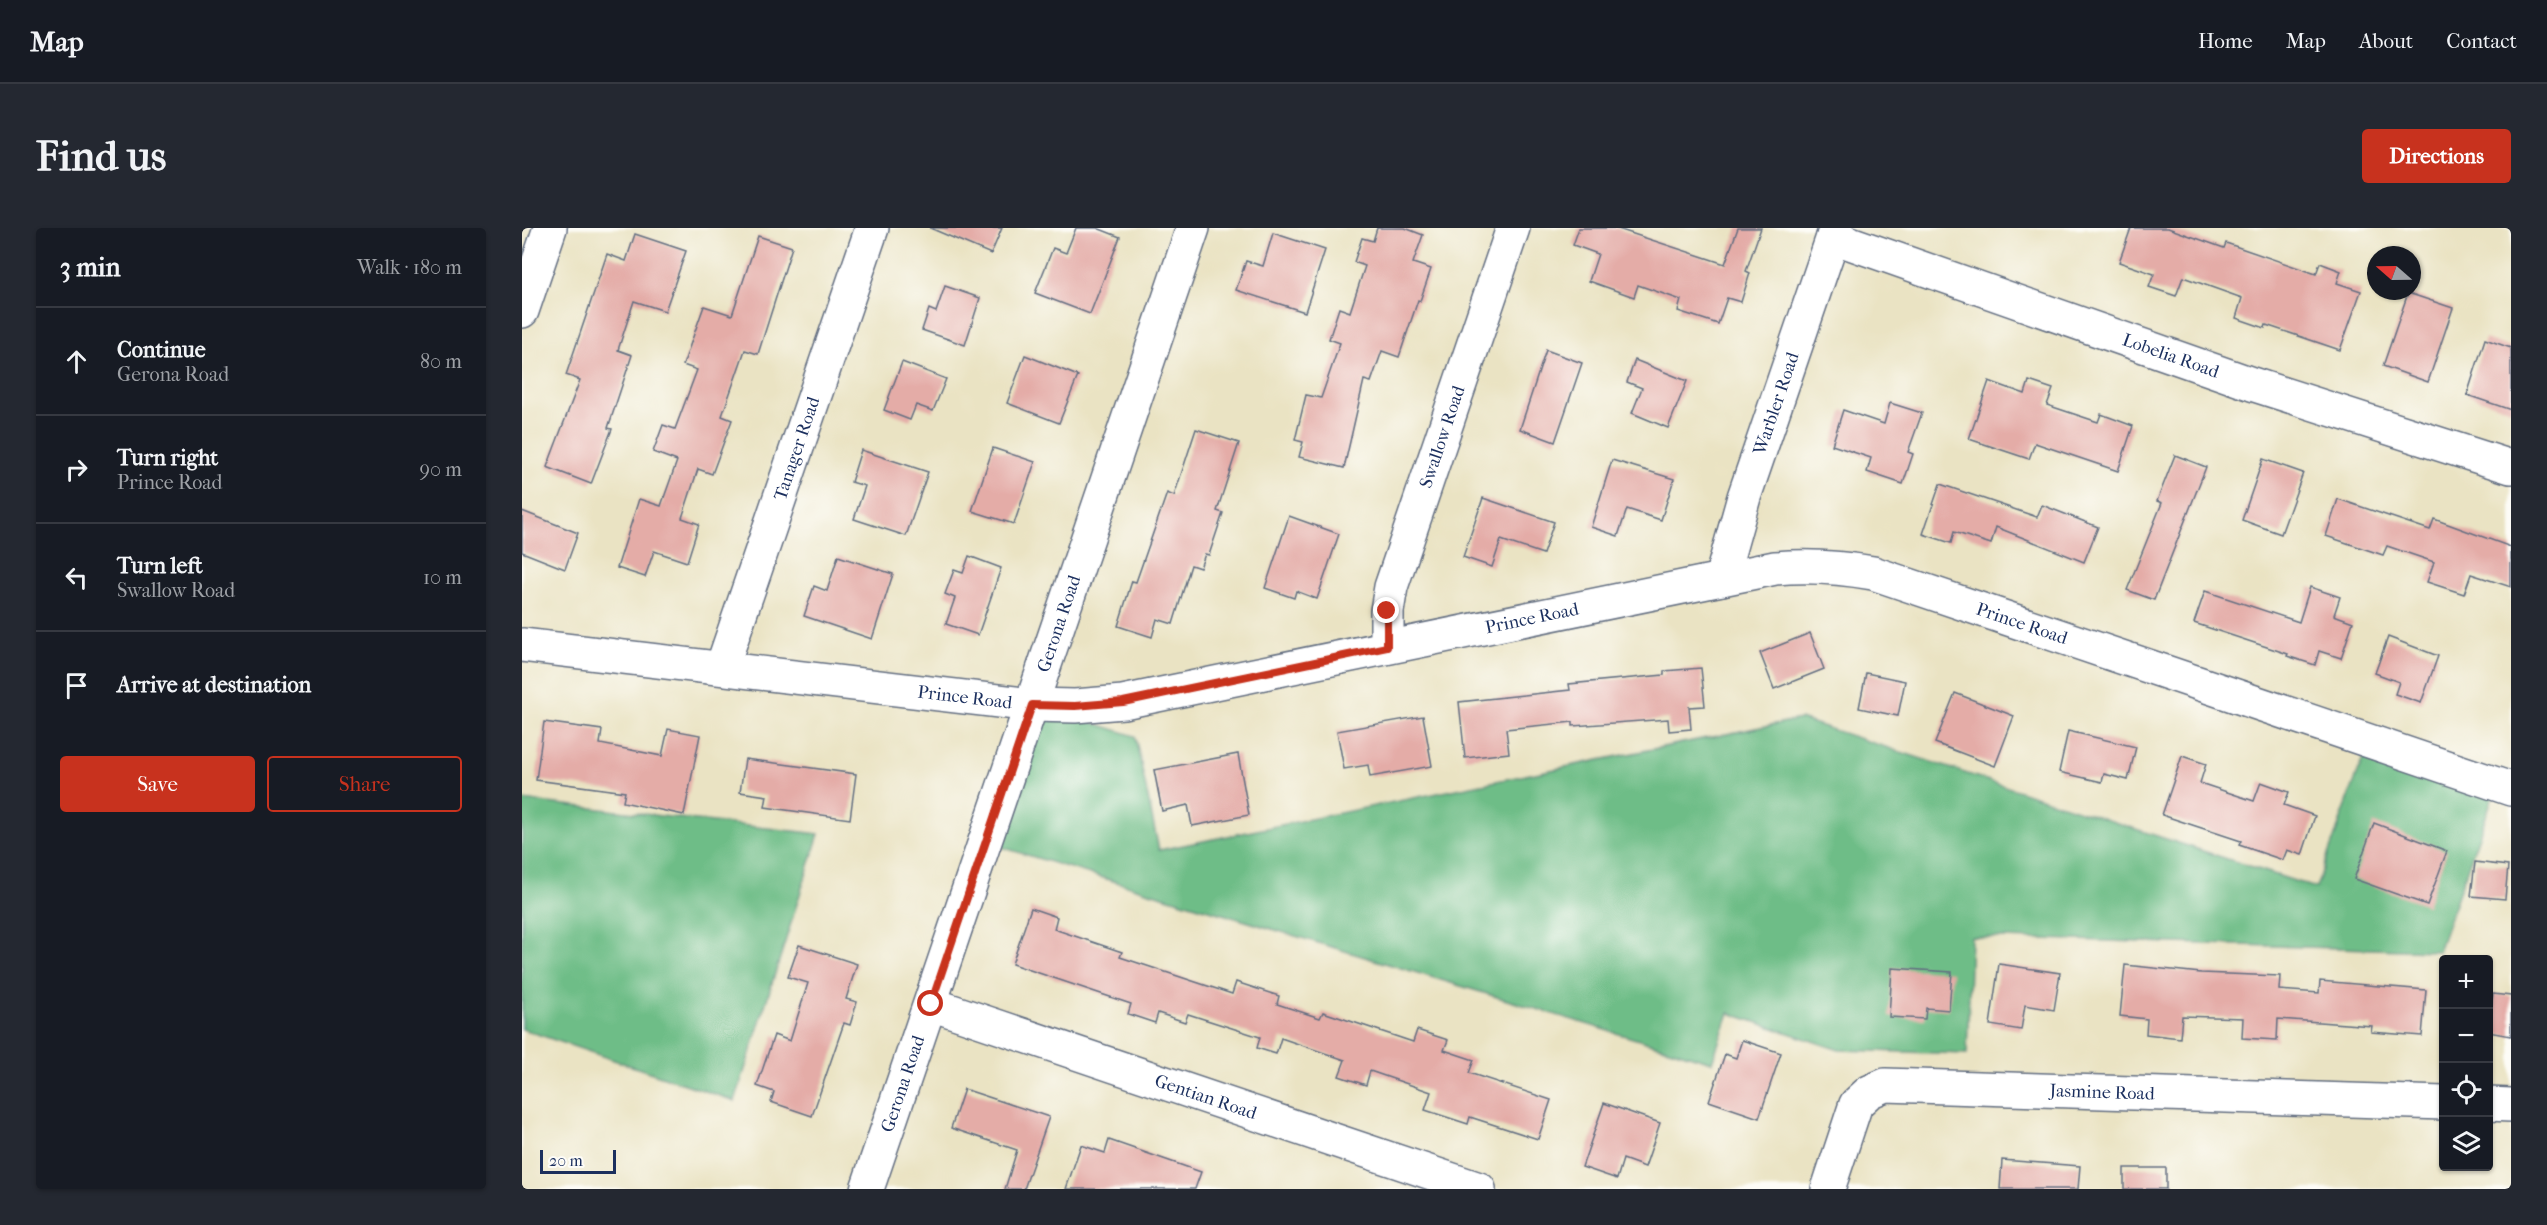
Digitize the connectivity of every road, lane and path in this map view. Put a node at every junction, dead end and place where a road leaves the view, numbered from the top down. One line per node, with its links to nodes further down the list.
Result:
1 (550, 228): 6 (street)
2 (872, 228): 11 (street, Tanager Road)
3 (1193, 228): 12 (street, Gerona Road)
4 (1513, 228): 10 (street, Swallow Road)
5 (1835, 233): 7 (street, Lobelia Road); 8 (street, Warbler Road)
6 (522, 311)
7 (2511, 467)
8 (1721, 579): 10 (street, Prince Road); 13 (street, Prince Road)
9 (522, 645): 11 (street, Prince Road)
10 (1387, 647): 12 (street, Prince Road)
11 (722, 667): 12 (street, Prince Road)
12 (1032, 705): 14 (street, Gerona Road)
13 (2511, 789)
14 (931, 1004): 18 (street, Gerona Road); 19 (street, Gentian Road)
15 (2439, 1103): 20 (street, Jasmine Road)
16 (2493, 1104): 17 (street)
17 (2511, 1105)
18 (867, 1189)
19 (1479, 1189)
20 (1828, 1189)

